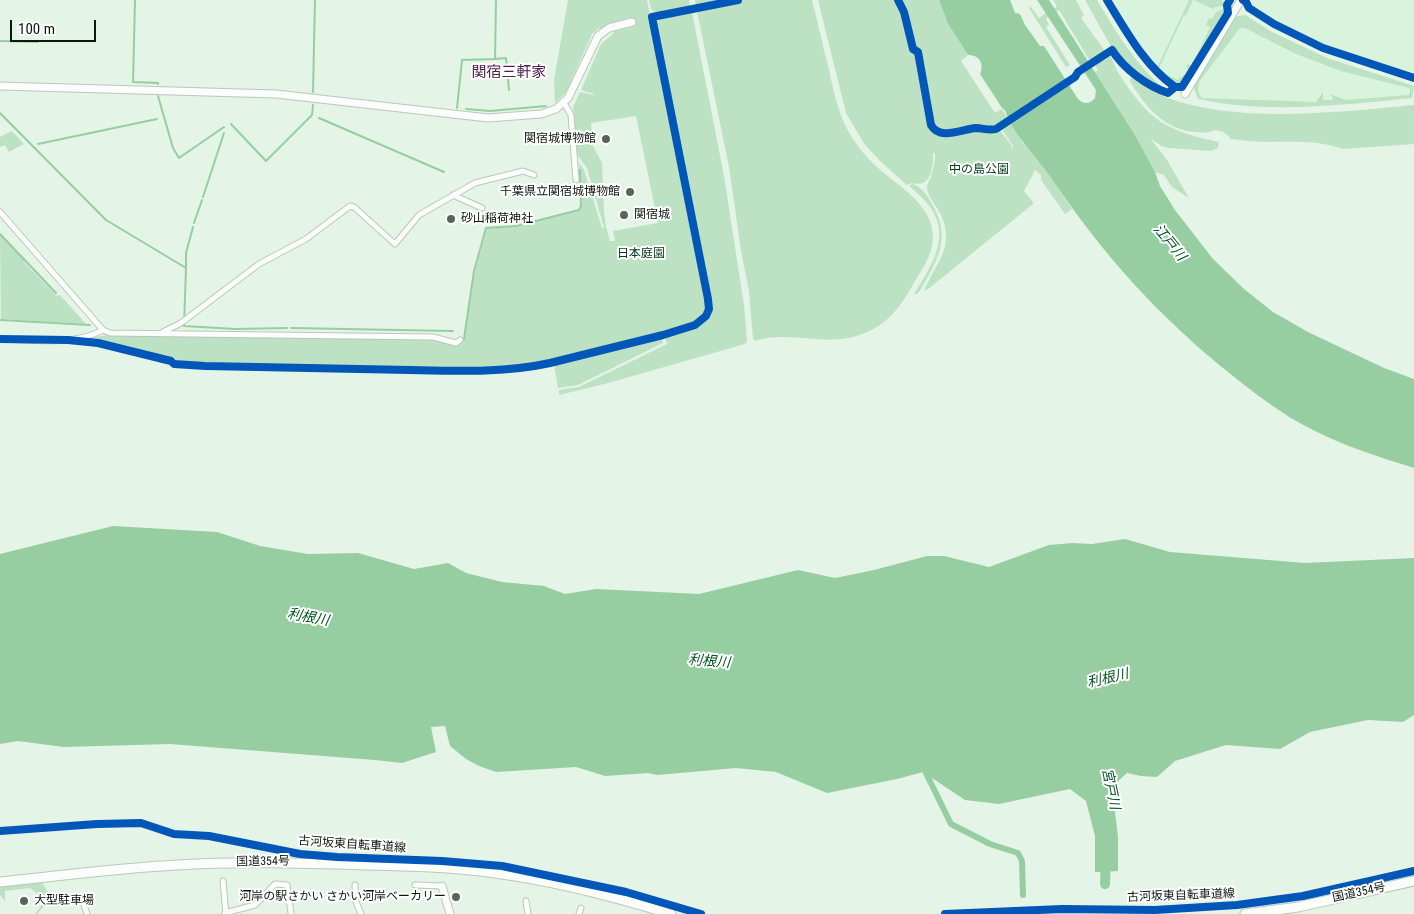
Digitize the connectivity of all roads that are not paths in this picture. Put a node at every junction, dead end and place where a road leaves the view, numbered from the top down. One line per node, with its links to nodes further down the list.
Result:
1 (1241, 0): 4 (street)
2 (632, 22): 5 (street)
3 (0, 86): 5 (street)
4 (1185, 94)
5 (564, 103): 7 (street)
6 (534, 175): 8 (street)
7 (576, 180)
8 (453, 195): 9 (street); 12 (street)
9 (482, 208)
10 (0, 212): 11 (street)
11 (103, 330): 12 (street); 13 (street)
12 (159, 333): 14 (street)
13 (0, 338)
14 (460, 340)
15 (1414, 881): 30 (highway, 国道354号)
16 (0, 882): 29 (highway, 国道354号)
17 (223, 882): 23 (street)
18 (355, 885): 26 (street)
19 (415, 886): 20 (street)
20 (442, 886): 27 (street)
21 (526, 901): 28 (street)
22 (83, 902): 25 (street)
23 (225, 913): 24 (street)
24 (291, 913)
25 (87, 914)
26 (361, 914)
27 (450, 914)
28 (528, 914)
29 (672, 914)
30 (1245, 914)

